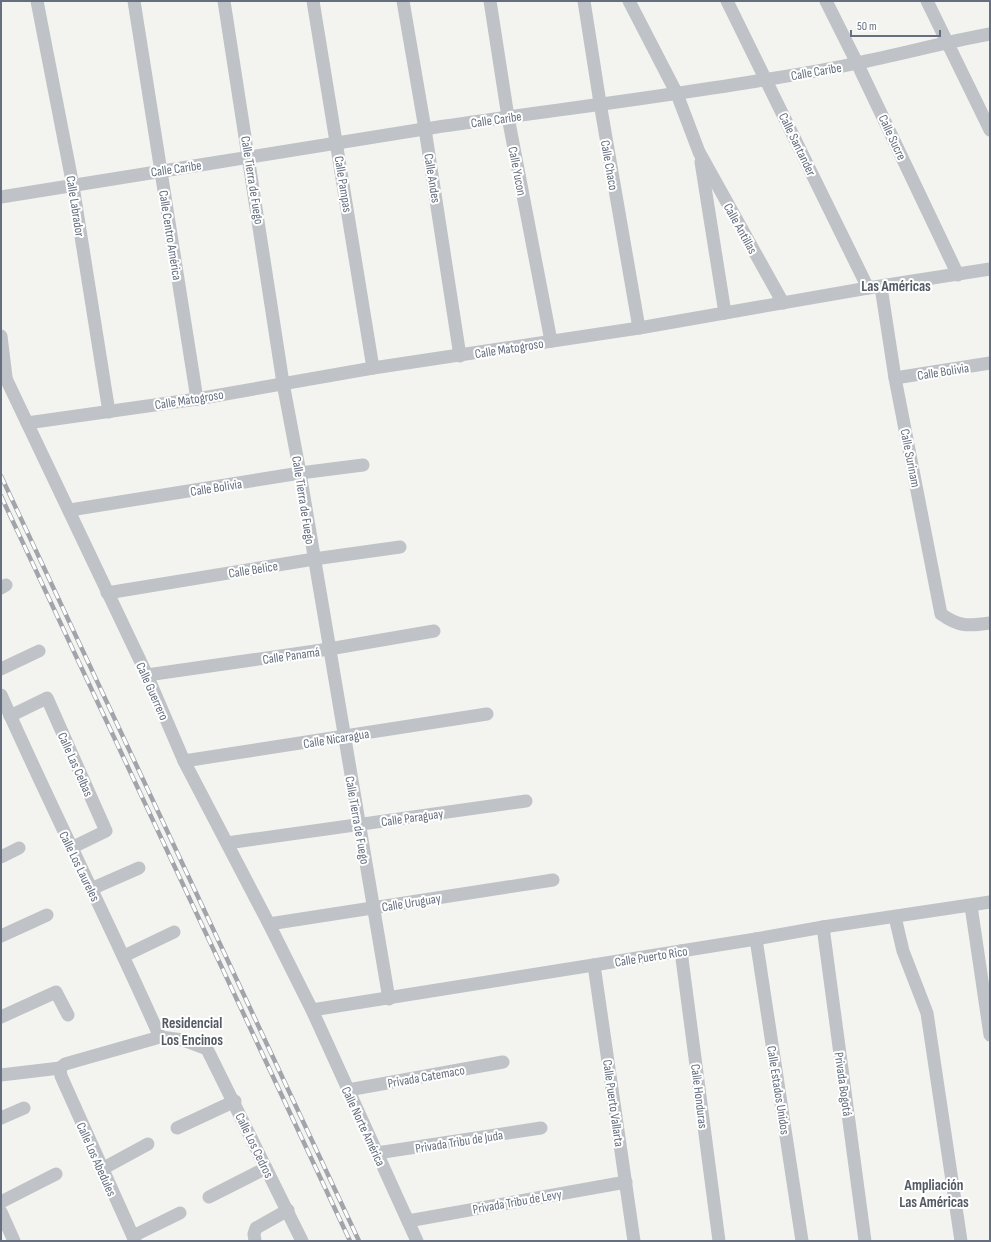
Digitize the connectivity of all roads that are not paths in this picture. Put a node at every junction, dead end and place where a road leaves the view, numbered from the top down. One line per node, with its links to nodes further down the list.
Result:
1 (37, 1): 25 (street, Calle Labrador)
2 (134, 1): 24 (street, Calle Centro América)
3 (224, 1): 23 (street, Calle Tierra de Fuego)
4 (313, 1): 21 (street, Calle Pampas)
5 (403, 1): 19 (street, Calle Andes)
6 (490, 1): 18 (street, Calle Yucon)
7 (584, 1): 17 (street, Calle Chaco)
8 (629, 1): 16 (street, Calle Antillas)
9 (727, 1): 15 (street, Calle Santander)
10 (826, 1): 14 (street, Calle Sucre)
11 (927, 1): 13 (street)
12 (990, 34): 13 (street, Calle Caribe)
13 (947, 41): 14 (street, Calle Caribe); 20 (street)
14 (857, 63): 15 (street, Calle Caribe); 28 (street, Calle Sucre)
15 (766, 80): 16 (street, Calle Caribe); 30 (street, Calle Santander)
16 (677, 94): 17 (street, Calle Caribe); 22 (street, Calle Antillas)
17 (600, 103): 18 (street, Calle Caribe); 33 (street, Calle Chaco)
18 (508, 117): 19 (street, Calle Caribe); 35 (street, Calle Yucon)
19 (425, 129): 21 (street, Calle Caribe); 36 (street, Calle Andes)
20 (990, 130)
21 (338, 143): 23 (street, Calle Caribe); 39 (street, Calle Pampas)
22 (699, 152): 31 (street, Calle Antillas); 32 (street, Calle Antillas)
23 (249, 158): 24 (street, Calle Caribe); 42 (street, Calle Tierra de Fuego)
24 (161, 170): 25 (street, Calle Caribe); 43 (street, Calle Centro América)
25 (73, 186): 26 (street, Calle Caribe); 44 (street, Calle Labrador)
26 (1, 198)
27 (990, 270): 28 (street, Calle Matogroso)
28 (958, 275): 29 (street, Calle Matogroso)
29 (881, 287): 30 (street, Calle Matogroso); 40 (street, Calle Surinam)
30 (868, 288): 31 (street, Calle Matogroso)
31 (783, 303): 32 (street, Calle Matogroso)
32 (725, 313): 33 (street, Calle Matogroso)
33 (639, 328): 35 (street, Calle Matogroso)
34 (1, 336): 41 (street)
35 (550, 341): 36 (street, Calle Matogroso)
36 (460, 356): 39 (street, Calle Matogroso)
37 (989, 366): 40 (street, Calle Bolivia)
38 (1, 368): 41 (street, Calle Guerrero)
39 (373, 368): 42 (street, Calle Matogroso)
40 (895, 378): 52 (street, Calle Surinam)
41 (7, 383): 45 (street, Calle Guerrero)
42 (283, 383): 43 (street, Calle Matogroso); 47 (street, Calle Tierra de Fuego)
43 (197, 399): 44 (street, Calle Matogroso)
44 (109, 412): 45 (street, Calle Matogroso)
45 (27, 423): 48 (street, Calle Guerrero)
46 (363, 466): 47 (street, Calle Bolivia)
47 (300, 473): 48 (street, Calle Bolivia); 50 (street, Calle Tierra de Fuego)
48 (70, 510): 51 (street, Calle Guerrero)
49 (400, 547): 50 (street, Calle Belice)
50 (314, 559): 51 (street, Calle Belice); 54 (street, Calle Tierra de Fuego)
51 (107, 593): 57 (street, Calle Guerrero)
52 (990, 623)
53 (434, 632): 54 (street, Calle Panamá)
54 (329, 650): 57 (street, Calle Panamá); 61 (street, Calle Tierra de Fuego)
55 (39, 651): 56 (street)
56 (1, 669)
57 (147, 675): 62 (street, Calle Guerrero)
58 (1, 695): 60 (street, Calle Los Laureles)
59 (487, 714): 61 (street, Calle Nicaragua)
60 (10, 716): 67 (street, Calle Los Laureles); 67 (street, Calle Las Celbas)
61 (344, 736): 62 (street, Calle Nicaragua); 64 (street, Calle Tierra de Fuego)
62 (184, 761): 65 (street, Calle Guerrero)
63 (526, 801): 64 (street, Calle Paraguay)
64 (359, 825): 65 (street, Calle Paraguay); 74 (street, Calle Tierra de Fuego)
65 (227, 842): 77 (street, Calle Guerrero)
66 (19, 848): 68 (street)
67 (71, 848): 71 (street, Calle Los Laureles)
68 (1, 857)
69 (139, 868): 71 (street)
70 (554, 880): 74 (street, Calle Uruguay)
71 (91, 889): 83 (street, Calle Los Laureles)
72 (990, 902): 73 (street, Calle Puerto Rico)
73 (971, 906): 76 (street, Calle Puerto Rico); 89 (street)
74 (373, 908): 77 (street, Calle Uruguay); 85 (street, Calle Tierra de Fuego)
75 (47, 915): 80 (street)
76 (895, 917): 78 (street, Calle Puerto Rico); 121 (street)
77 (270, 924): 86 (street, Calle Guerrero)
78 (823, 927): 81 (street, Calle Puerto Rico); 120 (street, Privada Bogotá)
79 (174, 932): 83 (street)
80 (1, 936)
81 (756, 939): 82 (street, Calle Puerto Rico); 119 (street, Calle Estados Unidos)
82 (681, 952): 84 (street, Calle Puerto Rico); 118 (street, Calle Honduras)
83 (124, 956): 90 (street, Calle Los Laureles)
84 (594, 965): 85 (street, Calle Puerto Rico); 105 (street, Calle Puerto Vallarta)
85 (389, 999): 86 (street, Calle Puerto Rico)
86 (312, 1010): 94 (street, Calle Norte América)
87 (68, 1014): 88 (street)
88 (1, 1017)
89 (990, 1035)
90 (160, 1037): 92 (street); 95 (street, Calle Los Cedros)
91 (503, 1062): 94 (street, Privada Catemaco)
92 (60, 1072): 93 (street); 103 (street, Calle Los Abedules)
93 (1, 1075)
94 (348, 1090): 101 (street, Calle Norte América)
95 (235, 1101): 98 (street); 102 (street, Calle Los Cedros)
96 (24, 1108): 97 (street)
97 (1, 1118)
98 (177, 1128)
99 (541, 1128): 101 (street, Privada Tribu de Juda)
100 (148, 1144): 103 (street)
101 (377, 1153): 111 (street, Calle Norte América)
102 (266, 1168): 106 (street); 108 (street, Calle Los Cedros)
103 (102, 1169): 112 (street, Calle Los Abedules)
104 (56, 1174): 107 (street)
105 (626, 1182): 111 (street, Privada Tribu de Levy); 117 (street, Calle Puerto Vallarta)
106 (209, 1197)
107 (1, 1202)
108 (288, 1210): 114 (street); 115 (street, Calle Los Cedros)
109 (1, 1212): 113 (street)
110 (180, 1213): 112 (street)
111 (408, 1220): 116 (street, Calle Norte América)
112 (134, 1239)
113 (14, 1241)
114 (255, 1241)
115 (302, 1241)
116 (418, 1241)
117 (634, 1241)
118 (718, 1241)
119 (802, 1241)
120 (865, 1241)
121 (961, 1241)

